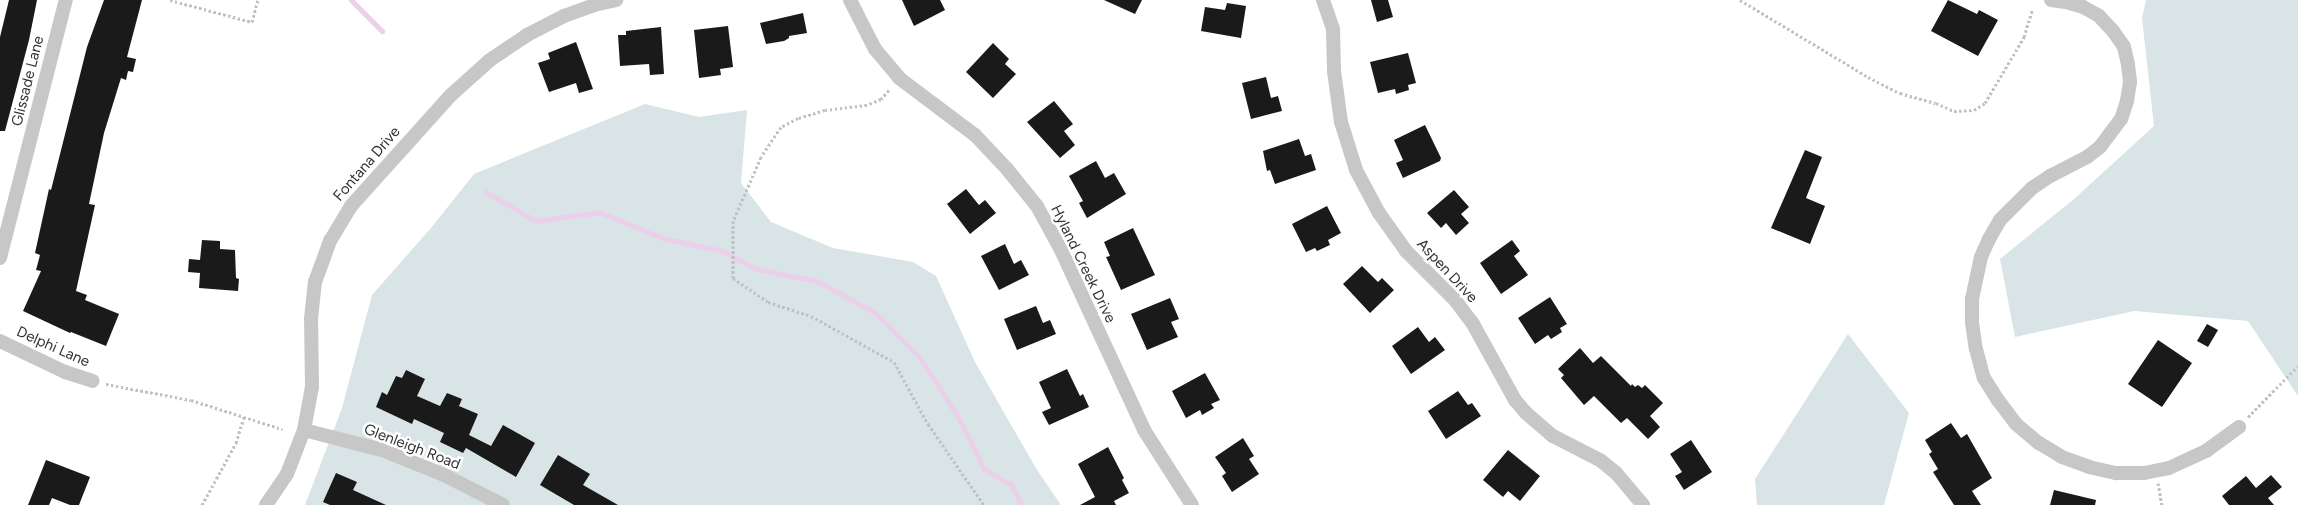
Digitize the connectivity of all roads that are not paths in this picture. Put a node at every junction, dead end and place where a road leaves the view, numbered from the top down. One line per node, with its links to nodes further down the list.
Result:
1 (66, 0): 7 (street, Glissade Lane)
2 (616, 0): 6 (street, Fontana Drive)
3 (850, 0): 14 (street, Hyland Creek Drive)
4 (1323, 0): 15 (street, Aspen Drive)
5 (2051, 0): 10 (street)
6 (579, 5): 11 (street, Fontana Drive)
7 (0, 258)
8 (0, 341): 9 (street, Delphi Lane)
9 (93, 382)
10 (2239, 427)
11 (304, 430): 12 (street, Fontana Drive); 13 (street, Glenleigh Road)
12 (266, 505)
13 (503, 505)
14 (1192, 505)
15 (1643, 505)

